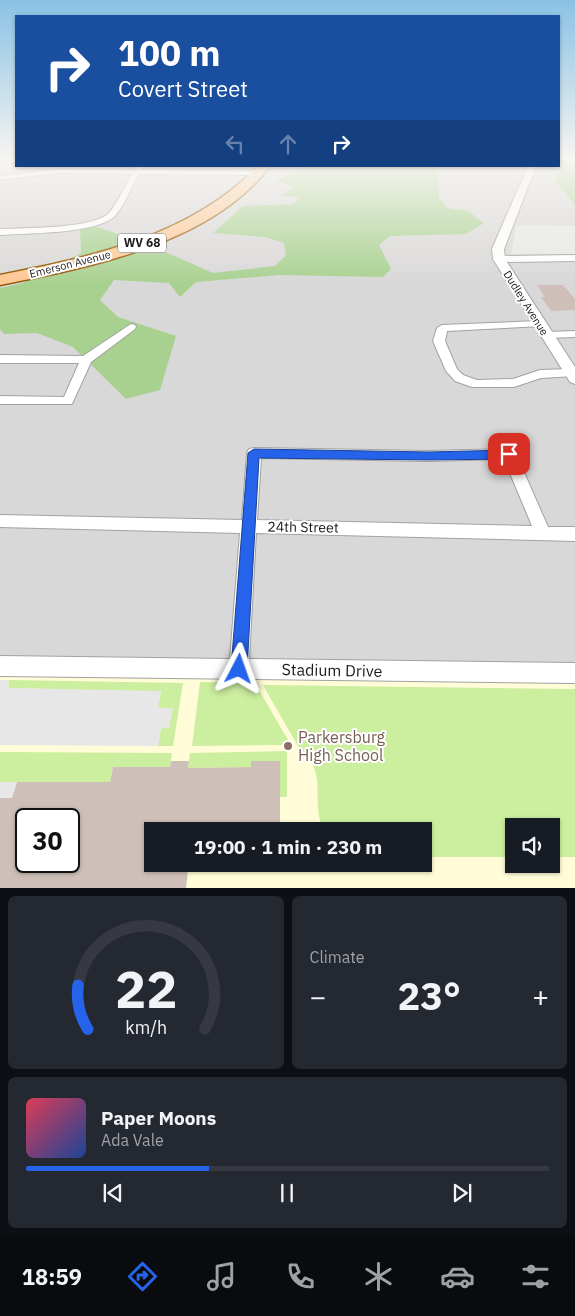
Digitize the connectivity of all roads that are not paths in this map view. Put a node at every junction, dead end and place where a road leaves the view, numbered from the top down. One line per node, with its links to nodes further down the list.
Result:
1 (119, 201): 4 (street)
2 (223, 201): 7 (main road, Emerson Avenue / WV 68)
3 (517, 201): 6 (street, Dudley Avenue)
4 (0, 232)
5 (575, 258): 6 (street)
6 (499, 259): 8 (street, Dudley Avenue)
7 (0, 280)
8 (539, 324): 11 (street, Dudley Avenue); 14 (street)
9 (131, 327): 13 (street)
10 (575, 334): 11 (street)
11 (546, 335): 14 (street, Dudley Avenue)
12 (0, 359): 13 (street)
13 (86, 360): 15 (street)
14 (573, 376)
15 (0, 400)
16 (0, 521): 17 (street, 24th Street)
17 (249, 525): 18 (street, 24th Street); 18 (street); 21 (street)
18 (544, 533): 19 (street, 24th Street)
19 (575, 534)
20 (0, 666): 21 (street, Stadium Drive)
21 (239, 669): 22 (street, Stadium Drive)
22 (575, 673)

